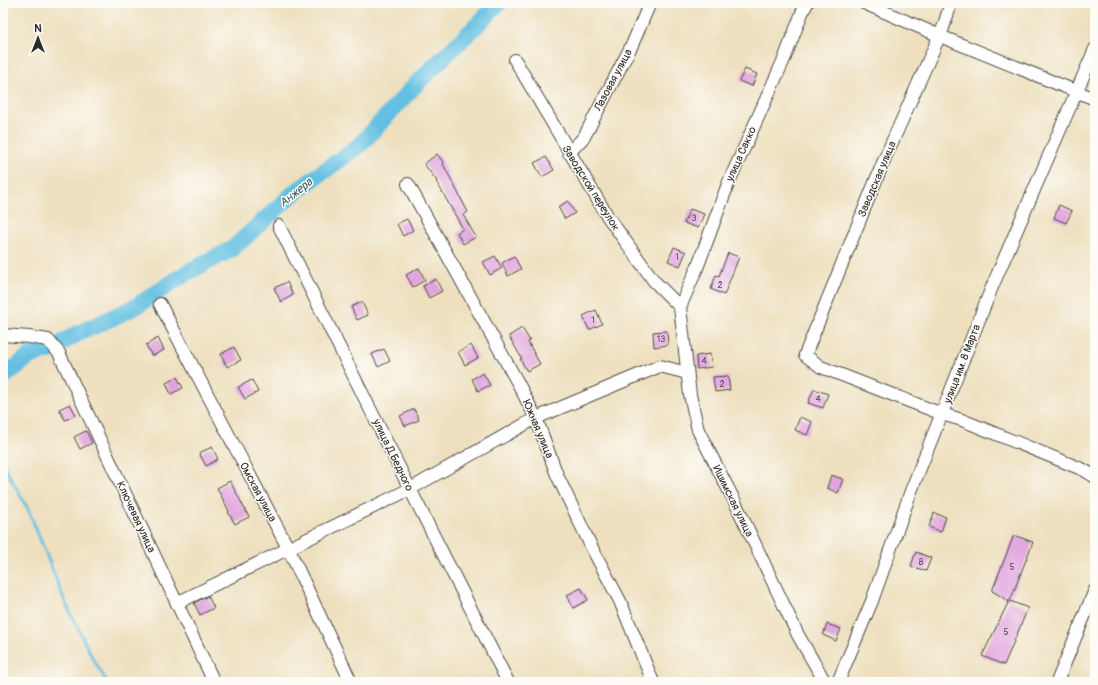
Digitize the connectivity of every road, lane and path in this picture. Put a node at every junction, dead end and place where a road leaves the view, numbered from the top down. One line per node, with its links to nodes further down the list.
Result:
1 (650, 3): 10 (street, Лазовая улица)
2 (807, 3): 14 (street, улица Сакко)
3 (864, 3): 5 (street)
4 (951, 3): 5 (street, Заводская улица)
5 (940, 36): 8 (street); 17 (street, Заводская улица)
6 (1095, 50): 8 (street, улица им. 8 Марта)
7 (514, 60): 10 (street, Заводской переулок)
8 (1077, 92): 9 (street); 17 (street, улица им. 8 Марта)
9 (1095, 99)
10 (569, 153): 14 (street, Заводской переулок)
11 (408, 184): 18 (street, Южная улица)
12 (279, 226): 20 (street, улица Д.Бедного)
13 (160, 304): 21 (street, Омская улица)
14 (680, 307): 16 (street, Ишимская улица)
15 (3, 335): 23 (street, Ключевая улица)
16 (687, 373): 18 (street); 28 (street, Ишимская улица)
17 (942, 414): 19 (street); 29 (street, улица им. 8 Марта)
18 (536, 418): 20 (street); 27 (street, Южная улица)
19 (1095, 477)
20 (410, 489): 21 (street); 26 (street, улица Д.Бедного)
21 (288, 548): 23 (street); 25 (street, Омская улица)
22 (1095, 590): 30 (street)
23 (177, 603): 24 (street, Ключевая улица)
24 (214, 682)
25 (351, 682)
26 (508, 682)
27 (654, 682)
28 (825, 682)
29 (838, 682)
30 (1057, 682)

